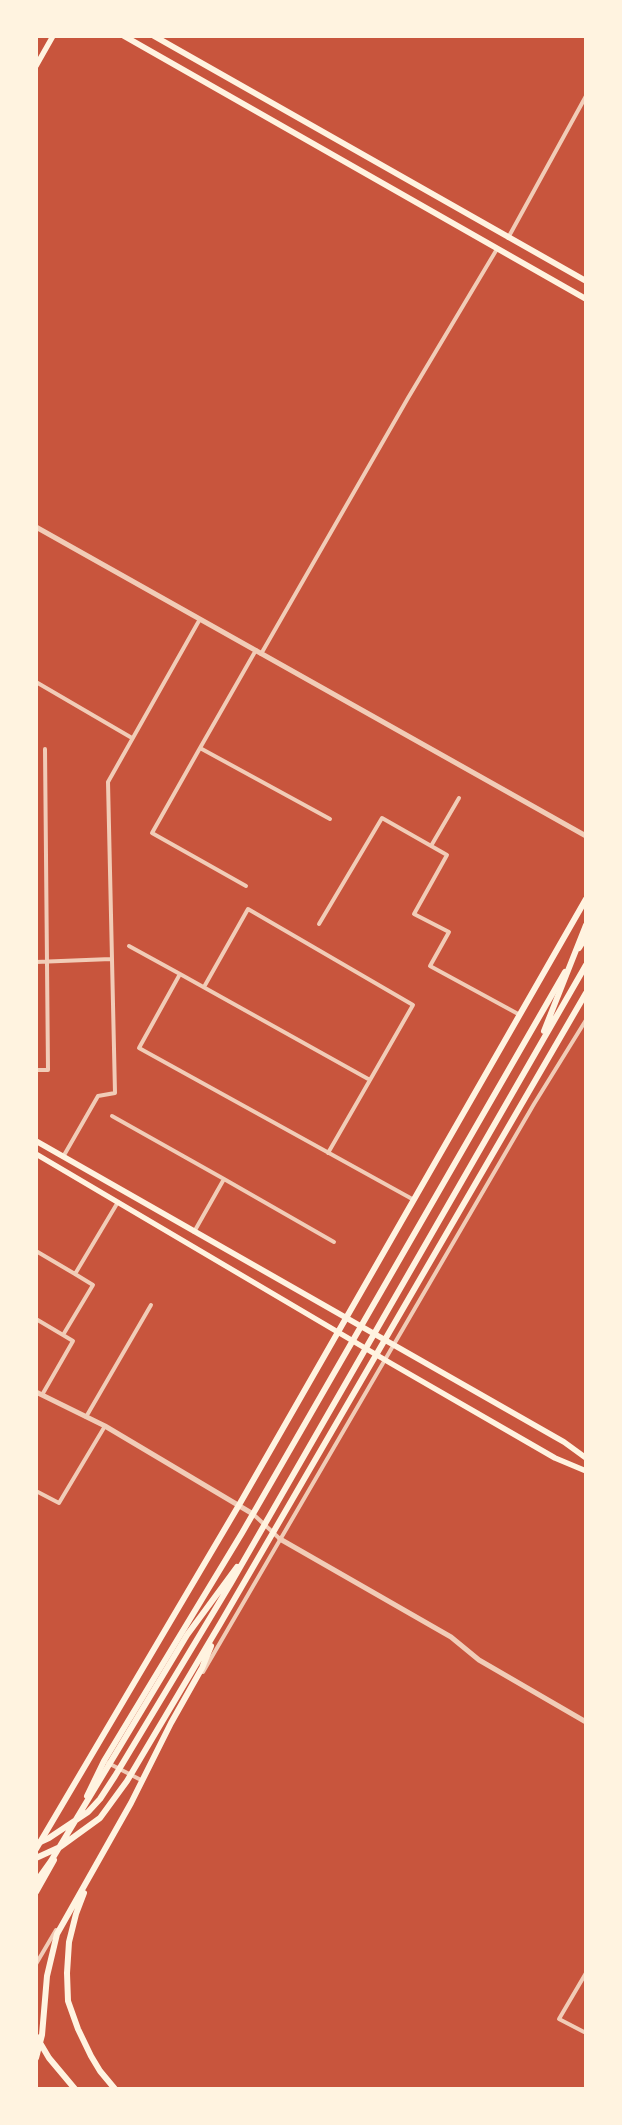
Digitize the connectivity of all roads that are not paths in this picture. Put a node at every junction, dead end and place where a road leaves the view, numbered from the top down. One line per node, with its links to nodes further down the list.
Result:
1 (53, 36): 4 (main road)
2 (124, 36): 7 (main road)
3 (154, 36): 6 (main road)
4 (36, 66)
5 (586, 96): 6 (street)
6 (508, 238): 8 (main road)
7 (497, 249): 9 (main road); 13 (street)
8 (586, 281)
9 (586, 299)
10 (36, 528): 11 (street)
11 (200, 619): 12 (street); 15 (street)
12 (256, 650): 13 (street); 16 (street)
13 (261, 654): 20 (street)
14 (36, 682): 15 (street)
15 (132, 738): 28 (street)
16 (200, 748): 19 (street); 22 (street)
17 (45, 749): 30 (street)
18 (459, 798): 21 (street)
19 (330, 819)
20 (586, 836)
21 (431, 846): 24 (street); 36 (street)
22 (246, 886)
23 (586, 899): 36 (main road)
24 (319, 924)
25 (586, 926): 39 (main road)
26 (586, 937): 57 (main road)
27 (129, 946): 32 (street)
28 (111, 959): 30 (street); 46 (street)
29 (36, 962): 30 (street)
30 (46, 962): 40 (street)
31 (586, 966): 39 (main road)
32 (180, 974): 33 (street); 44 (street)
33 (204, 987): 41 (street); 41 (street)
34 (586, 993): 38 (main road)
35 (586, 1003): 38 (main road)
36 (520, 1015): 48 (main road)
37 (586, 1020): 61 (street)
38 (565, 1030): 74 (main road)
39 (536, 1051): 73 (main road)
40 (36, 1070)
41 (370, 1080): 44 (street)
42 (112, 1116): 47 (street)
43 (36, 1142): 46 (main road)
44 (328, 1152): 48 (street)
45 (36, 1154): 49 (main road)
46 (64, 1157): 50 (main road)
47 (224, 1180): 50 (street); 51 (street)
48 (414, 1200): 56 (main road)
49 (118, 1202): 53 (street); 58 (main road)
50 (194, 1232): 56 (main road)
51 (334, 1242)
52 (36, 1251): 53 (street)
53 (75, 1274): 59 (street)
54 (151, 1306): 64 (street)
55 (36, 1319): 59 (street)
56 (345, 1319): 57 (main road); 58 (main road)
57 (360, 1326): 60 (main road); 61 (main road)
58 (338, 1332): 60 (main road); 70 (main road)
59 (63, 1335): 63 (street)
60 (352, 1340): 62 (main road); 71 (main road)
61 (394, 1344): 62 (street); 66 (main road)
62 (385, 1360): 68 (main road); 72 (street)
63 (39, 1394): 64 (street)
64 (86, 1417): 65 (street)
65 (105, 1426): 69 (street); 70 (street)
66 (586, 1458)
67 (586, 1462): 68 (street)
68 (584, 1470)
69 (36, 1491)
70 (239, 1505): 71 (street); 79 (main road)
71 (253, 1514): 72 (street); 76 (main road)
72 (280, 1539): 75 (street); 77 (street)
73 (255, 1542): 78 (main road); 82 (main road)
74 (220, 1624): 80 (main road); 81 (main road)
75 (586, 1722)
76 (104, 1761): 77 (street); 83 (main road)
77 (141, 1780): 84 (street)
78 (36, 1844)
79 (36, 1850)
80 (36, 1858)
81 (92, 1872): 88 (main road); 90 (main road)
82 (36, 1882)
83 (36, 1892)
84 (36, 1964)
85 (586, 1973): 86 (street)
86 (586, 2033)
87 (36, 2036): 89 (main road)
88 (36, 2058)
89 (75, 2089)
90 (115, 2089)

